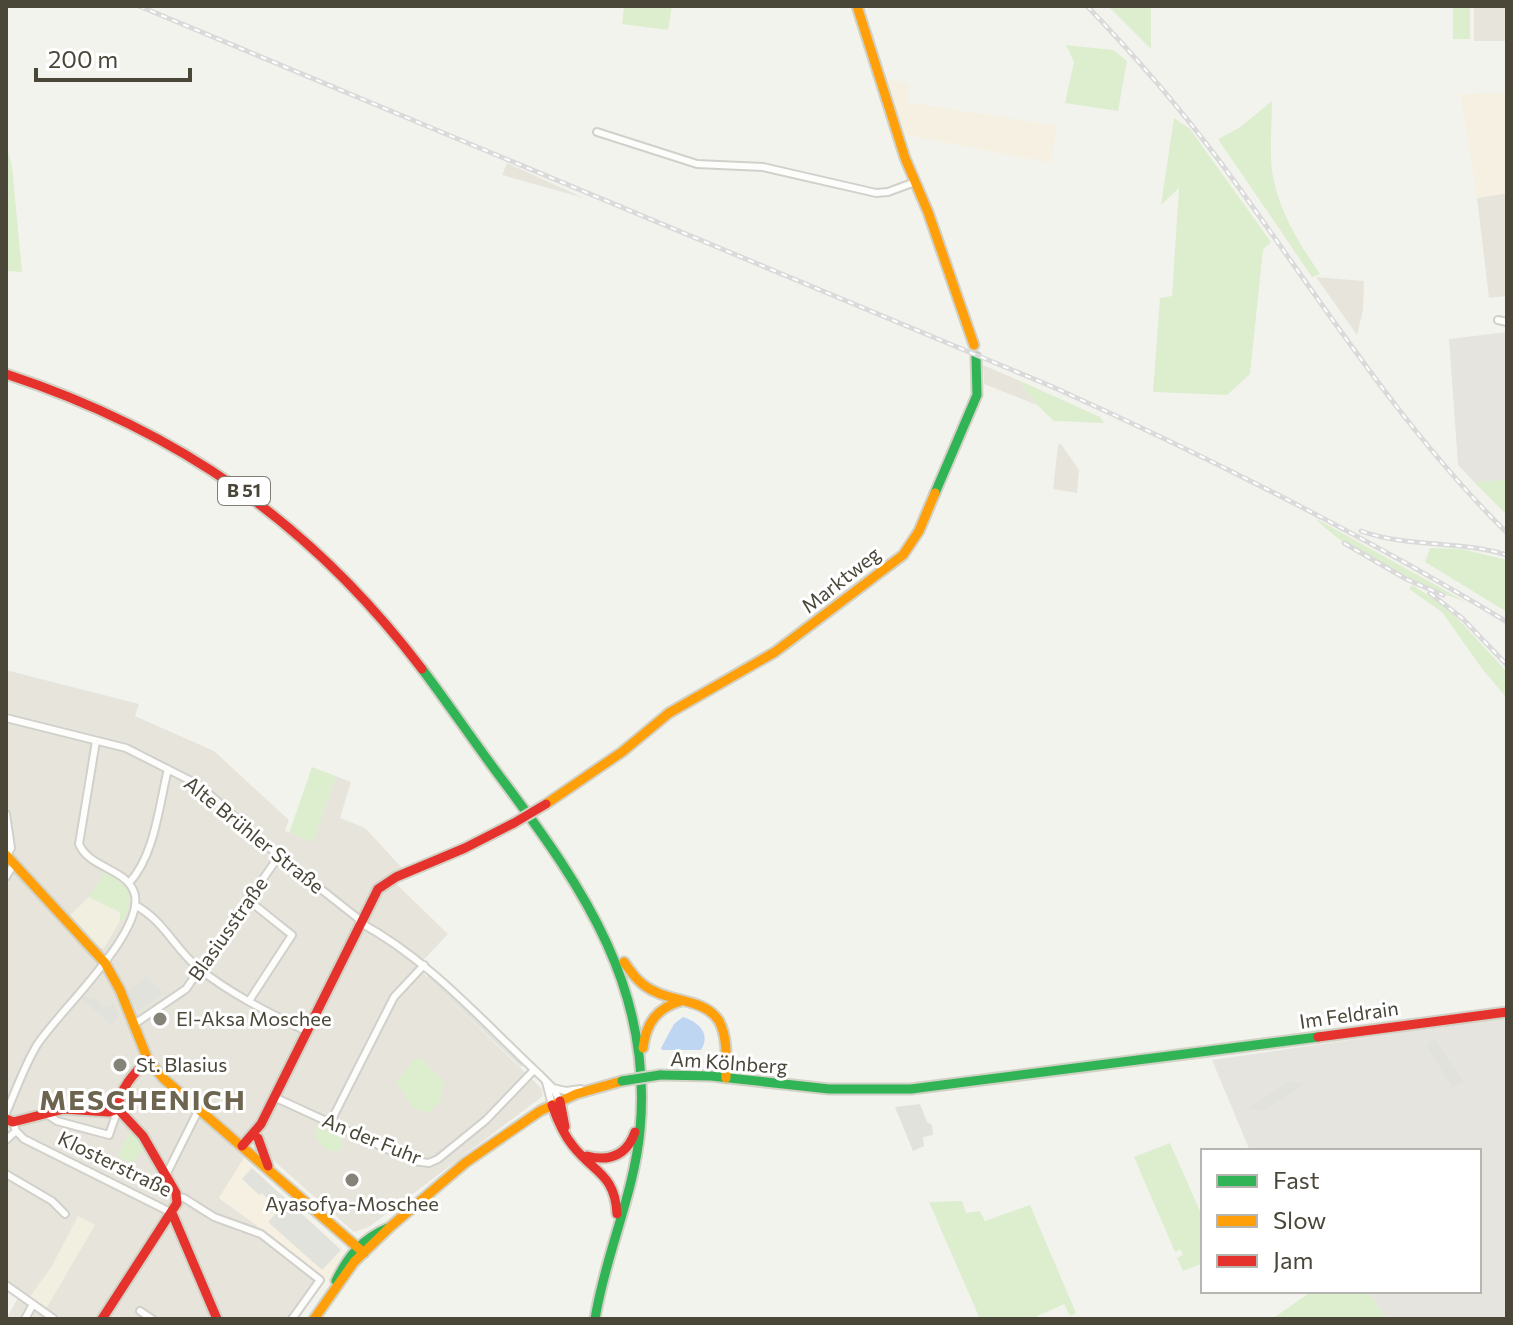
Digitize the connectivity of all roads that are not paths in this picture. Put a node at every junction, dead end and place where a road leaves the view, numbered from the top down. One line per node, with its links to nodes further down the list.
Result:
1 (857, 6): 3 (main road)
2 (597, 132): 3 (street)
3 (915, 182): 6 (main road)
4 (1498, 320): 5 (street)
5 (1507, 322)
6 (974, 345)
7 (976, 357): 19 (main road, Marktweg, bridge)
8 (6, 374): 20 (main road, B 51)
9 (6, 718): 10 (street, Alte Brühler Straße)
10 (96, 741): 11 (street, Alte Brühler Straße); 16 (street)
11 (168, 769): 13 (street, Alte Brühler Straße); 16 (street)
12 (6, 814): 14 (street)
13 (279, 856): 17 (street, Blasiusstraße); 19 (street, Alte Brühler Straße)
14 (9, 858): 15 (street); 21 (main road)
15 (6, 877)
16 (129, 883): 18 (street)
17 (247, 899): 23 (street, Blasiusstraße); 25 (street)
18 (135, 905): 21 (street); 23 (street)
19 (360, 921): 22 (street, Alte Brühler Straße); 28 (main road, Marktweg)
20 (609, 943): 24 (main road); 30 (main road, B 51)
21 (105, 963): 27 (main road); 43 (street)
22 (424, 965): 31 (street, Alte Brühler Straße); 44 (street)
23 (200, 969): 25 (street); 27 (street, Blasiusstraße)
24 (686, 1000): 30 (main road); 32 (main road)
25 (249, 1001): 28 (street)
26 (1507, 1012): 36 (main road, Im Feldrain)
27 (133, 1025): 29 (main road)
28 (306, 1031): 37 (main road, Marktweg)
29 (148, 1060): 39 (main road); 40 (main road)
30 (641, 1065): 41 (main road, B 51)
31 (534, 1070): 33 (street, Alte Brühler Straße); 44 (street, An der Fuhr)
32 (722, 1077): 34 (main road, Am Kölnberg, bridge); 36 (main road, Am Kölnberg)
33 (546, 1082): 35 (street, Alte Brühler Straße); 38 (street)
34 (598, 1087): 35 (street); 38 (main road, Am Kölnberg)
35 (553, 1088): 38 (street, Alte Brühler Straße)
36 (871, 1091)
37 (274, 1097): 44 (street, An der Fuhr); 45 (main road, Marktweg)
38 (556, 1103): 49 (main road); 60 (main road, Am Kölnberg)
39 (118, 1109): 42 (main road); 42 (street); 50 (main road)
40 (199, 1109): 48 (main road); 51 (street)
41 (641, 1110): 49 (main road); 59 (main road, B 51)
42 (45, 1113): 43 (main road)
43 (10, 1121): 47 (street); 56 (street, Klosterstraße)
44 (330, 1123)
45 (261, 1124): 46 (main road); 48 (main road)
46 (258, 1138): 48 (main road); 52 (main road)
47 (6, 1140)
48 (246, 1150): 52 (main road)
49 (579, 1153): 59 (main road)
50 (157, 1161): 51 (street); 54 (main road)
51 (171, 1162): 54 (street)
52 (271, 1172): 58 (main road)
53 (6, 1174): 57 (street)
54 (167, 1177): 55 (main road)
55 (178, 1197): 56 (main road); 71 (street)
56 (172, 1213): 68 (main road); 70 (main road)
57 (65, 1214)
58 (328, 1223): 60 (main road); 61 (main road)
59 (618, 1226): 73 (main road, B 51)
60 (360, 1250): 61 (main road, Am Kölnberg); 63 (main road, Am Kölnberg)
61 (345, 1261): 63 (main road, Am Kölnberg)
62 (6, 1285): 64 (street)
63 (328, 1298): 72 (main road, Am Kölnberg)
64 (33, 1304): 66 (street); 67 (street)
65 (140, 1311): 69 (street)
66 (25, 1319)
67 (54, 1319)
68 (102, 1319)
69 (152, 1319)
70 (217, 1319)
71 (292, 1319)
72 (314, 1319)
73 (595, 1319)

